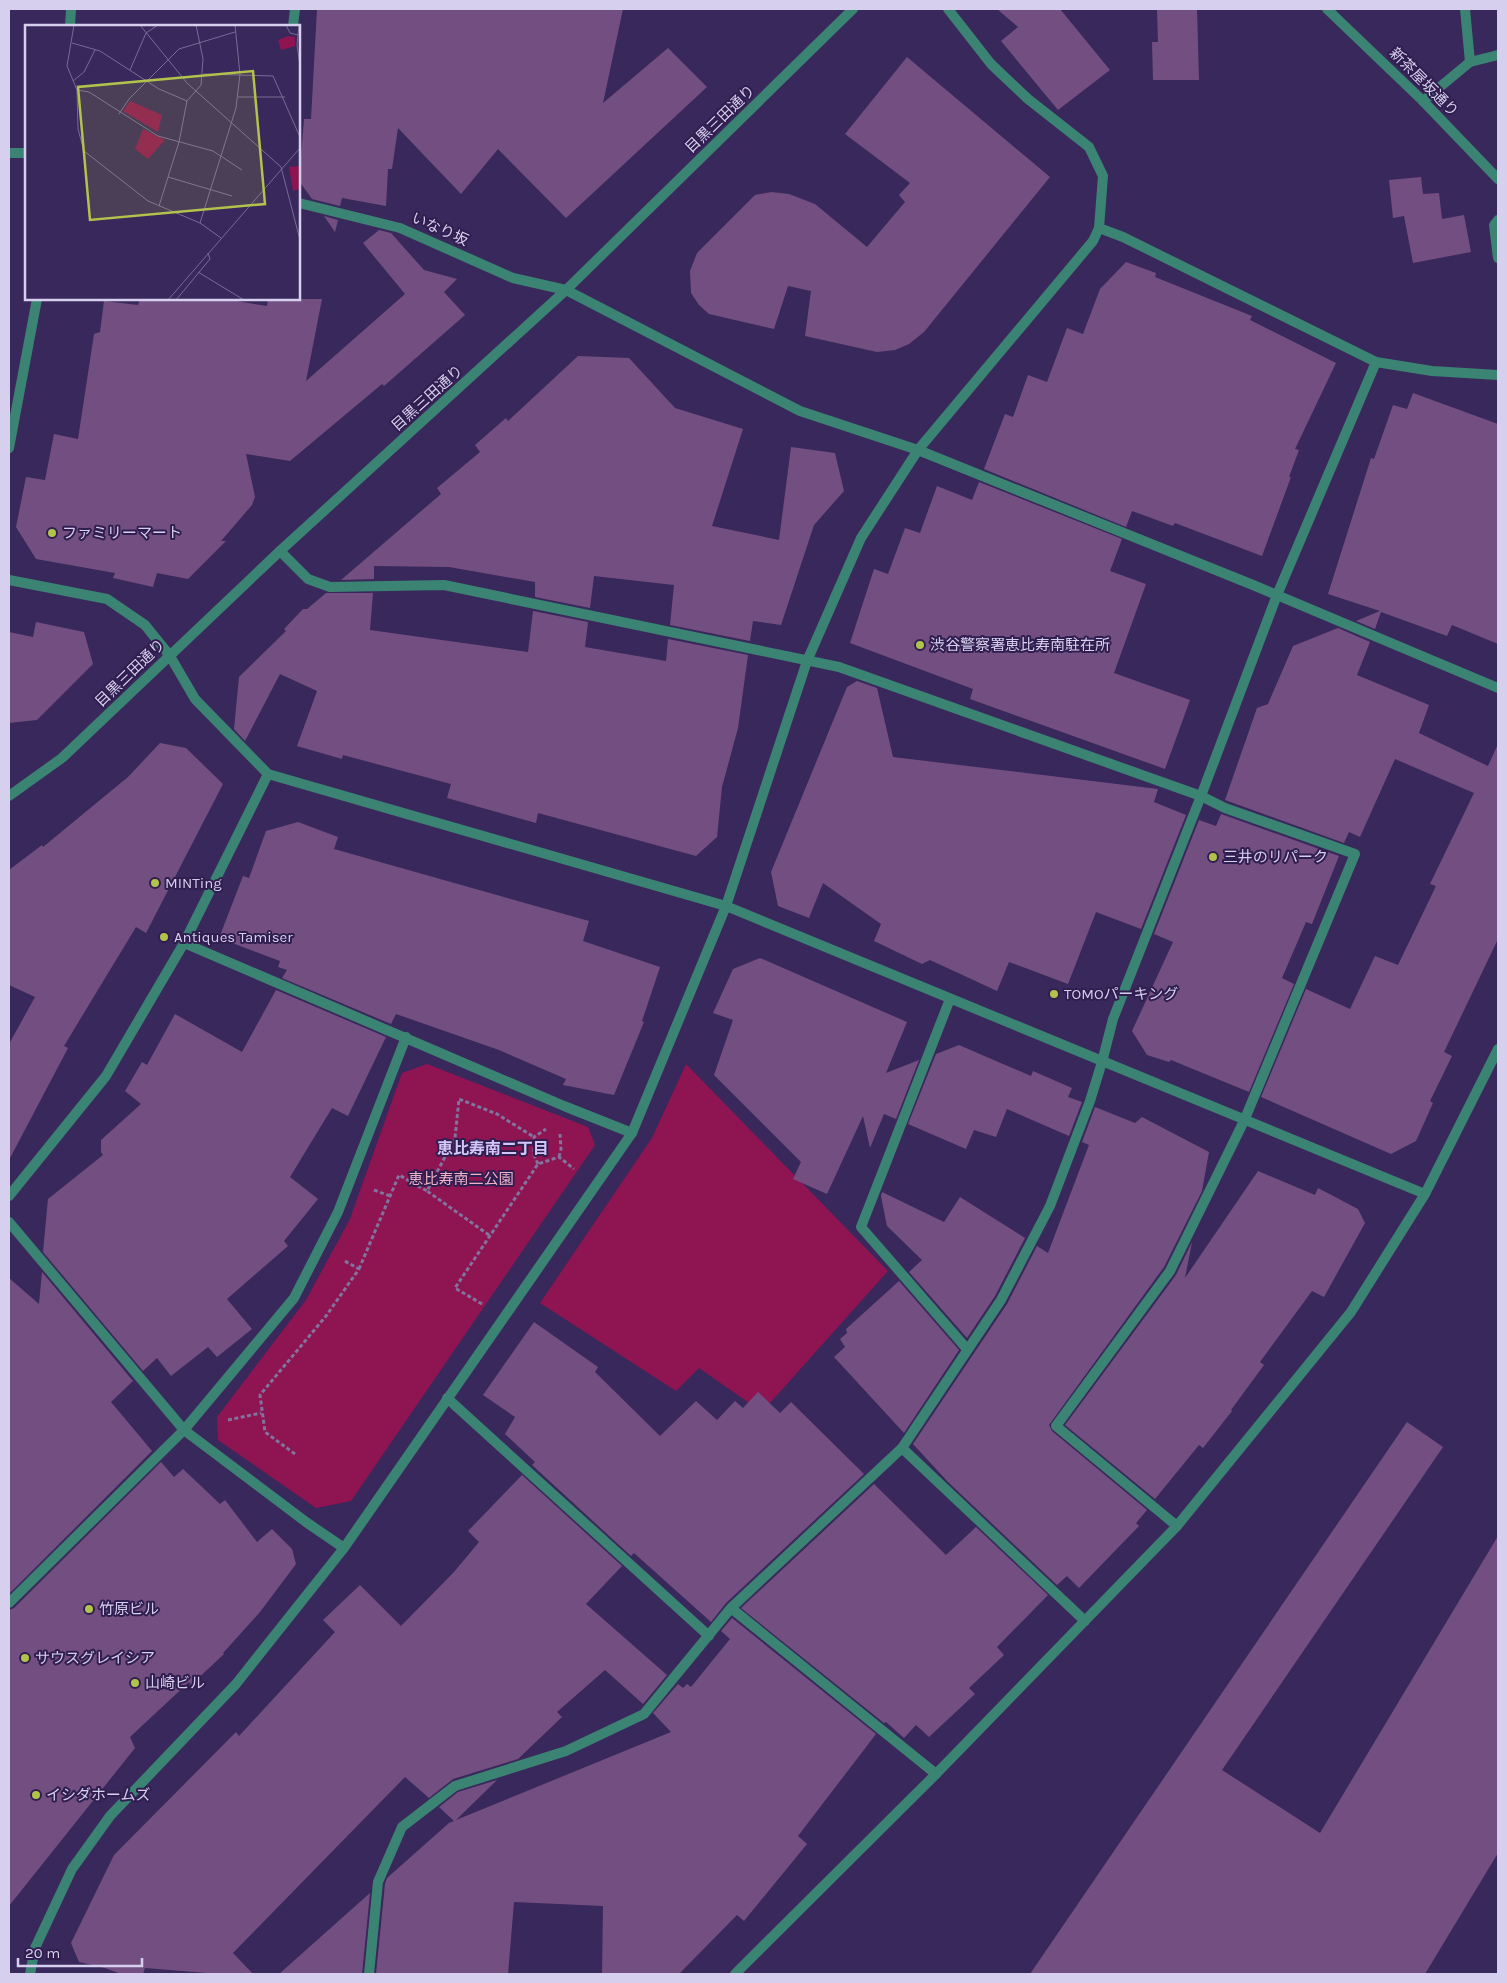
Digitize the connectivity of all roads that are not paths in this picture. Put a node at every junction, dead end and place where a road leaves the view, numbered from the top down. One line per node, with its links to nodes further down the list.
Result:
1 (71, 9): 7 (street)
2 (295, 9): 8 (street)
3 (853, 9): 19 (street, 目黒三田通り)
4 (948, 9): 17 (street)
5 (1327, 9): 11 (street, 新茶屋坂通り)
6 (1465, 9): 10 (street)
7 (70, 25)
8 (293, 25)
9 (1498, 55): 10 (street)
10 (1470, 62): 11 (street)
11 (1423, 101): 14 (street, 新茶屋坂通り)
12 (9, 153): 13 (street)
13 (25, 153)
14 (1498, 179)
15 (300, 203): 19 (street, いなり坂)
16 (1498, 220): 18 (street)
17 (1099, 228): 21 (street); 24 (street)
18 (1498, 258)
19 (566, 290): 24 (street, いなり坂); 25 (street, 目黒三田通り)
20 (37, 300): 23 (street)
21 (1376, 362): 22 (street); 27 (street)
22 (1497, 373)
23 (9, 448)
24 (918, 450): 27 (street, いなり坂); 29 (street)
25 (280, 551): 28 (street, 目黒三田通り); 29 (street)
26 (9, 580): 28 (street)
27 (1277, 595): 30 (street, いなり坂); 33 (street)
28 (170, 656): 31 (street); 32 (street, 目黒三田通り)
29 (807, 661): 33 (street); 34 (street)
30 (1498, 688)
31 (268, 774): 34 (street); 35 (street)
32 (9, 796)
33 (1201, 796): 39 (street); 40 (street)
34 (726, 906): 36 (street); 41 (street)
35 (184, 943): 37 (street); 43 (street)
36 (950, 999): 39 (street); 45 (street)
37 (406, 1036): 41 (street); 47 (street)
38 (1498, 1049): 42 (street)
39 (1102, 1062): 40 (street); 45 (street)
40 (1244, 1120): 42 (street); 49 (street)
41 (632, 1133): 46 (street)
42 (1425, 1194): 49 (street)
43 (9, 1196)
44 (9, 1222): 47 (street)
45 (967, 1350): 48 (street)
46 (447, 1398): 50 (street); 54 (street)
47 (184, 1430): 50 (street); 51 (street)
48 (902, 1448): 52 (street); 53 (street)
49 (1177, 1526): 53 (street)
50 (344, 1548): 56 (street)
51 (9, 1603)
52 (731, 1608): 54 (street); 55 (street)
53 (1084, 1621): 55 (street)
54 (709, 1636): 57 (street)
55 (936, 1774): 58 (street)
56 (30, 1974)
57 (368, 1974)
58 (736, 1974)

